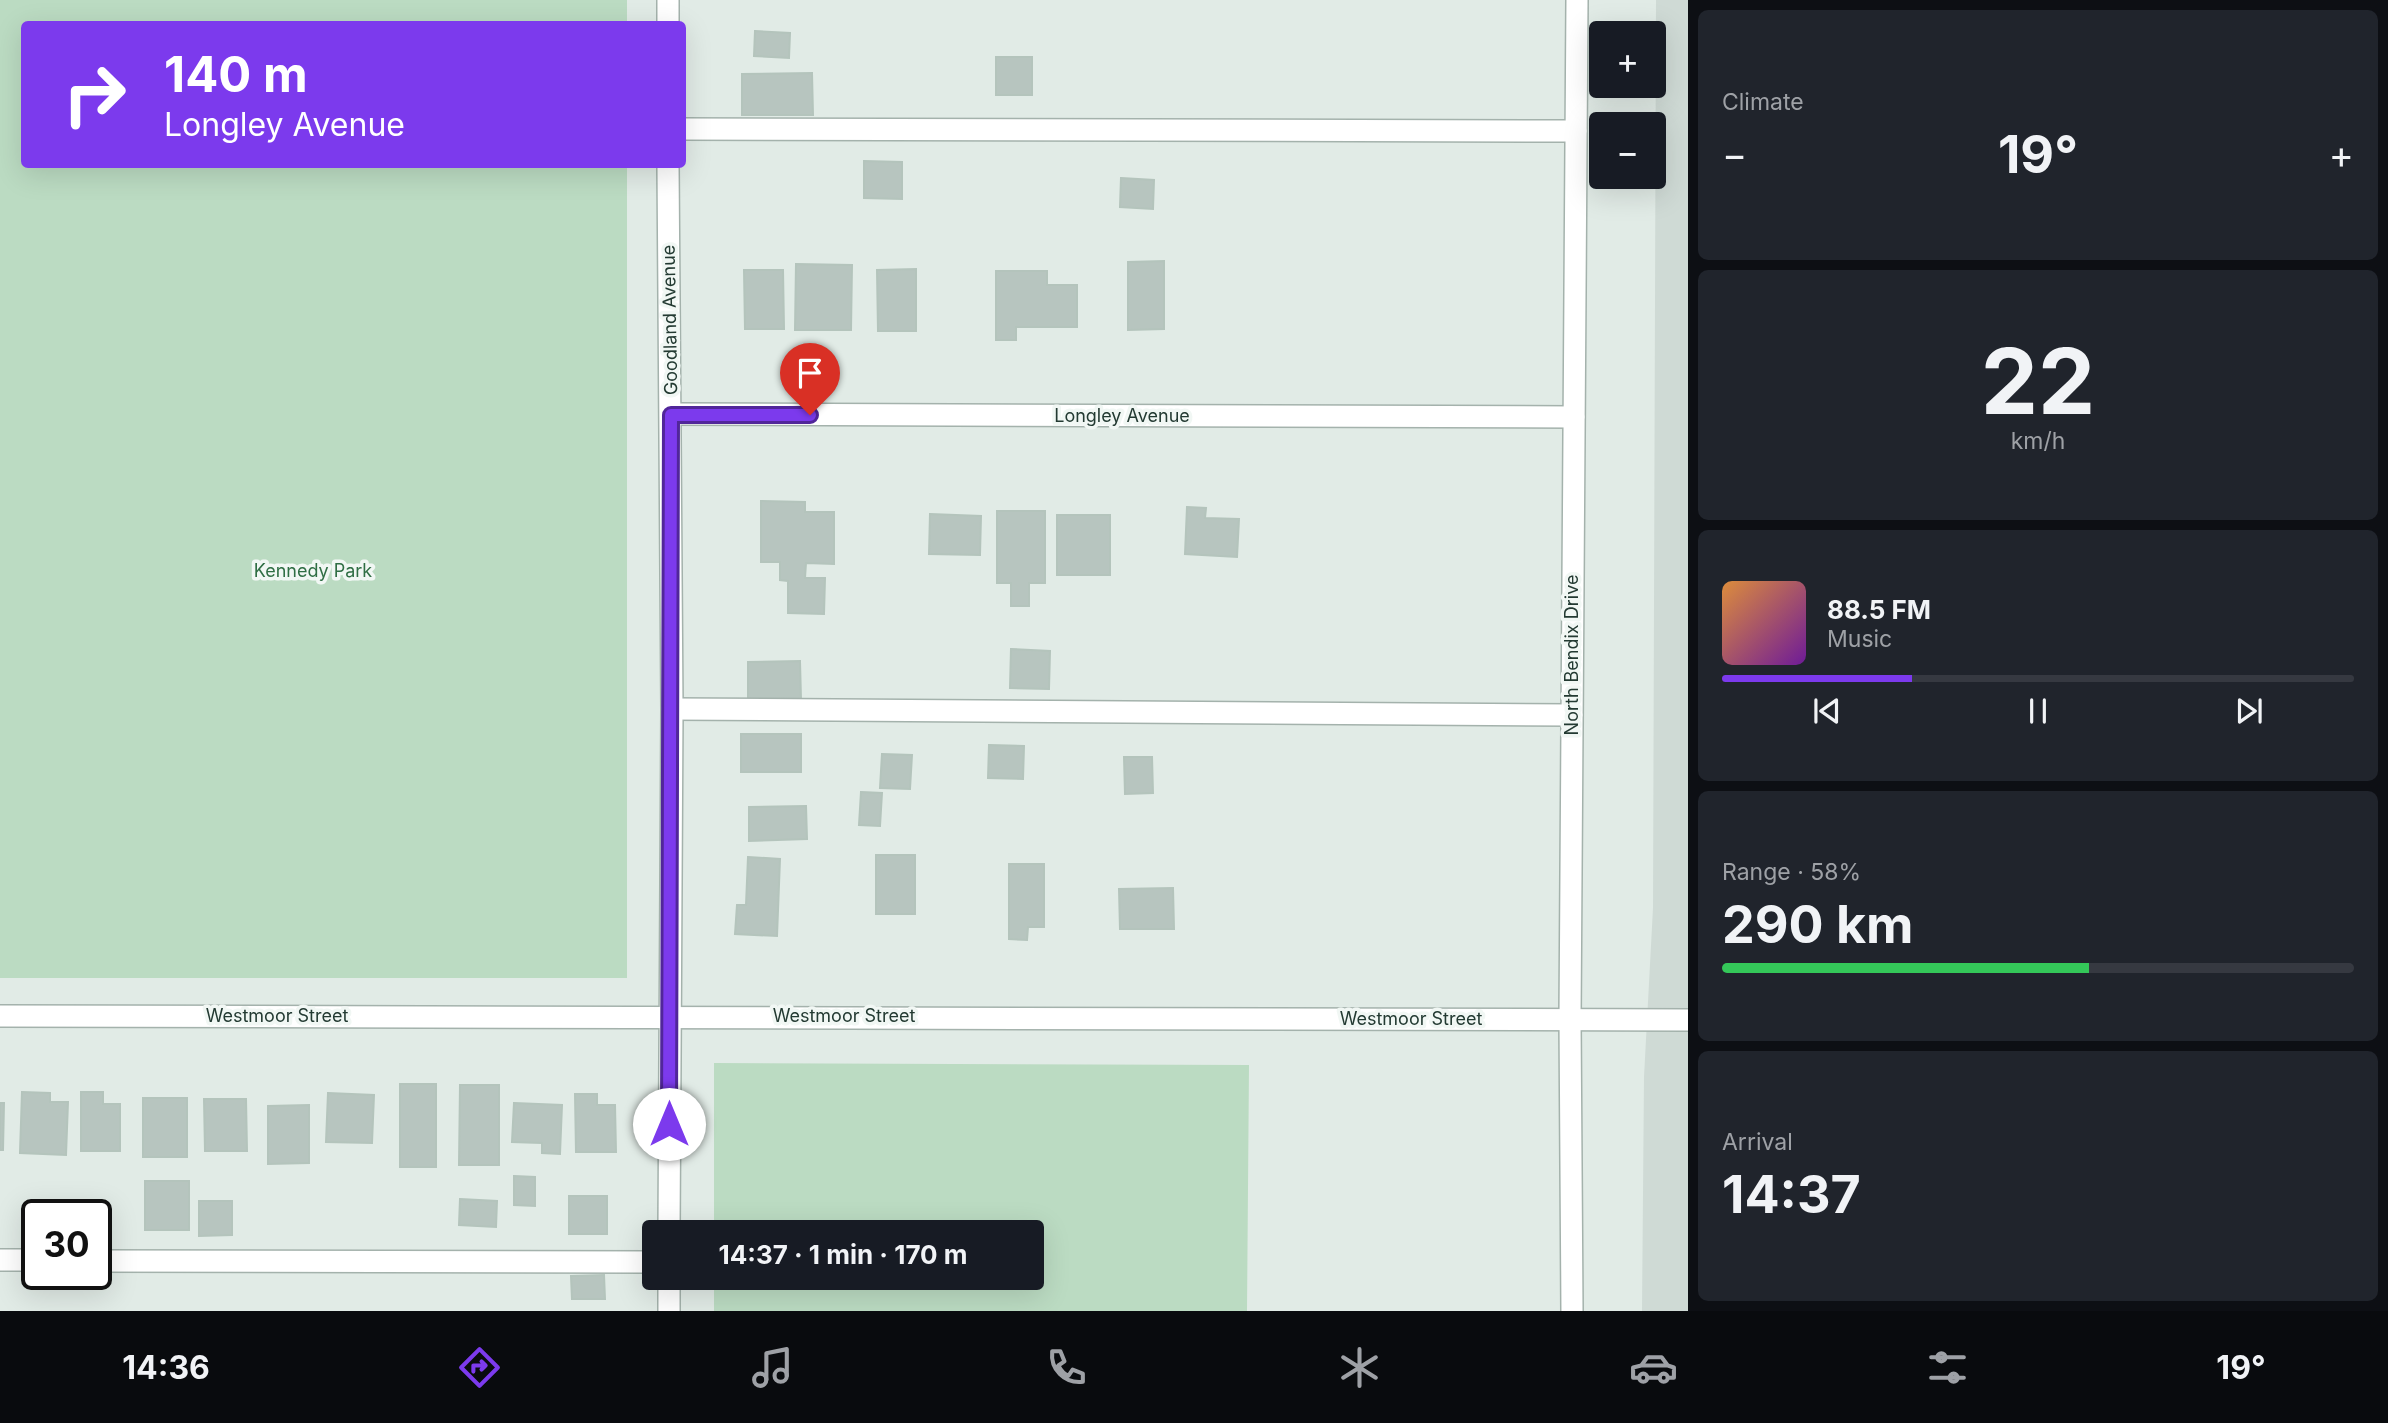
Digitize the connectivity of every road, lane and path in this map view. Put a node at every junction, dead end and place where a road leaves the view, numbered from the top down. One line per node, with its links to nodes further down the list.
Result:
1 (668, 0): 3 (street)
2 (1577, 0): 5 (street, North Bendix Drive)
3 (668, 21)
4 (686, 129): 5 (street)
5 (1576, 131): 8 (street, North Bendix Drive)
6 (668, 168): 7 (street, Goodland Avenue)
7 (671, 415): 8 (street, Longley Avenue); 9 (street, Goodland Avenue)
8 (1574, 417): 10 (street, North Bendix Drive)
9 (672, 709): 10 (street); 12 (street, Goodland Avenue)
10 (1572, 715): 13 (street, North Bendix Drive)
11 (0, 1016): 12 (street, Westmoor Street)
12 (670, 1016): 13 (street, Westmoor Street); 15 (street, Goodland Avenue)
13 (1570, 1019): 14 (street, Westmoor Street); 22 (street, North Bendix Drive)
14 (1688, 1020)
15 (669, 1220)
16 (0, 1260): 17 (street)
17 (21, 1260)
18 (112, 1261): 19 (street)
19 (642, 1262)
20 (669, 1290): 21 (street)
21 (669, 1311)
22 (1572, 1311)

